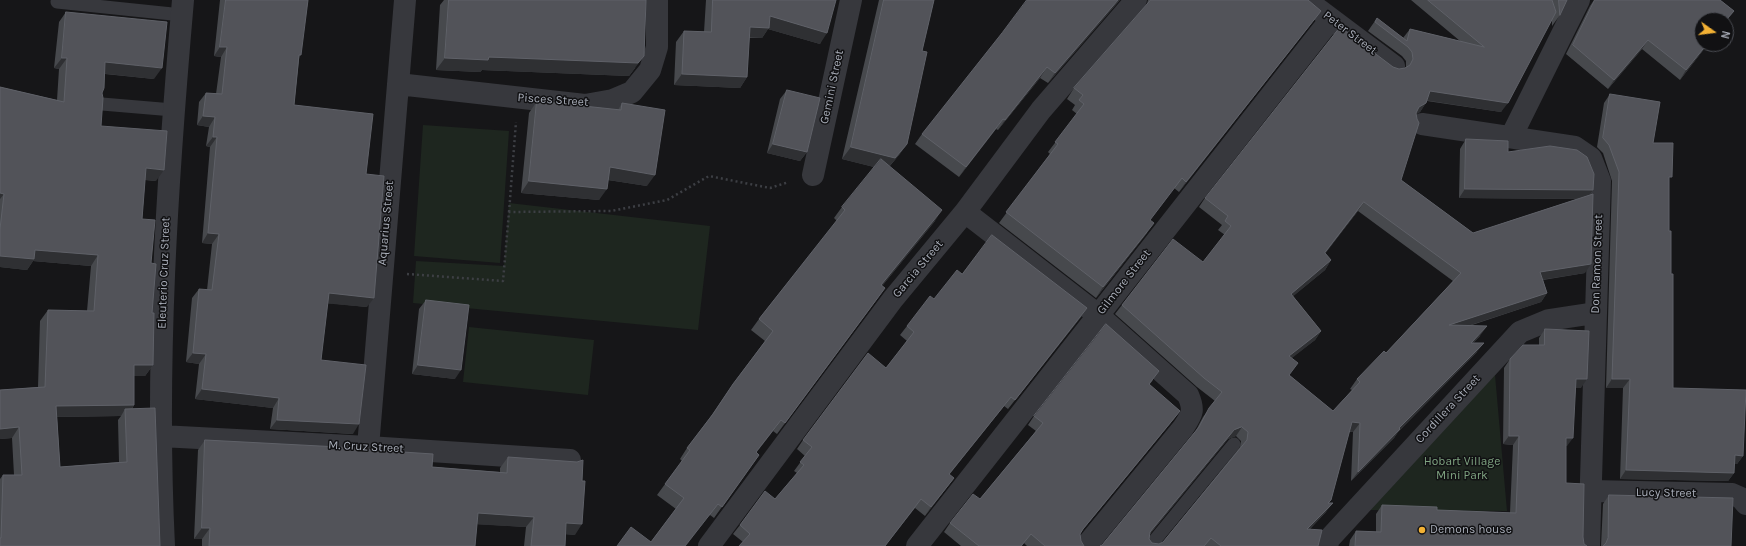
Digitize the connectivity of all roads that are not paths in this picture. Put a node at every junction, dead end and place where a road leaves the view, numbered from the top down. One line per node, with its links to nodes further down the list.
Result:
1 (405, 0): 11 (street, Aquarius Street)
2 (657, 0): 11 (street, Pisces Street)
3 (851, 0): 16 (street, Gemini Street)
4 (1136, 0): 17 (street, Garcia Street)
5 (1306, 0): 9 (street, Peter Street)
6 (1579, 0): 15 (street)
7 (57, 2): 8 (lane)
8 (182, 8): 13 (street, Eleuterio Cruz Street)
9 (1331, 19): 10 (street, Peter Street); 19 (street, Gilmore Street)
10 (1394, 66)
11 (398, 84): 22 (street, Aquarius Street)
12 (102, 104): 13 (lane)
13 (173, 110): 20 (street, Eleuterio Cruz Street)
14 (1422, 124): 15 (street, Don Ramon Street)
15 (1511, 137): 18 (street, Don Ramon Street)
16 (813, 175)
17 (965, 212): 19 (street); 27 (street, Garcia Street)
18 (1596, 312): 24 (street, Don Ramon Street); 31 (street, Cordillera Street)
19 (1098, 316): 28 (street, Gilmore Street); 29 (street)
20 (161, 436): 22 (street, M. Cruz Street); 26 (street, Eleuterio Cruz Street)
21 (1234, 444): 30 (lane)
22 (368, 447): 23 (street, M. Cruz Street)
23 (570, 460)
24 (1591, 491): 25 (street, Lucy Street); 32 (street, Don Ramon Street)
25 (1743, 501)
26 (164, 546)
27 (709, 546)
28 (917, 546)
29 (1086, 546)
30 (1150, 546)
31 (1327, 546)
32 (1589, 546)

